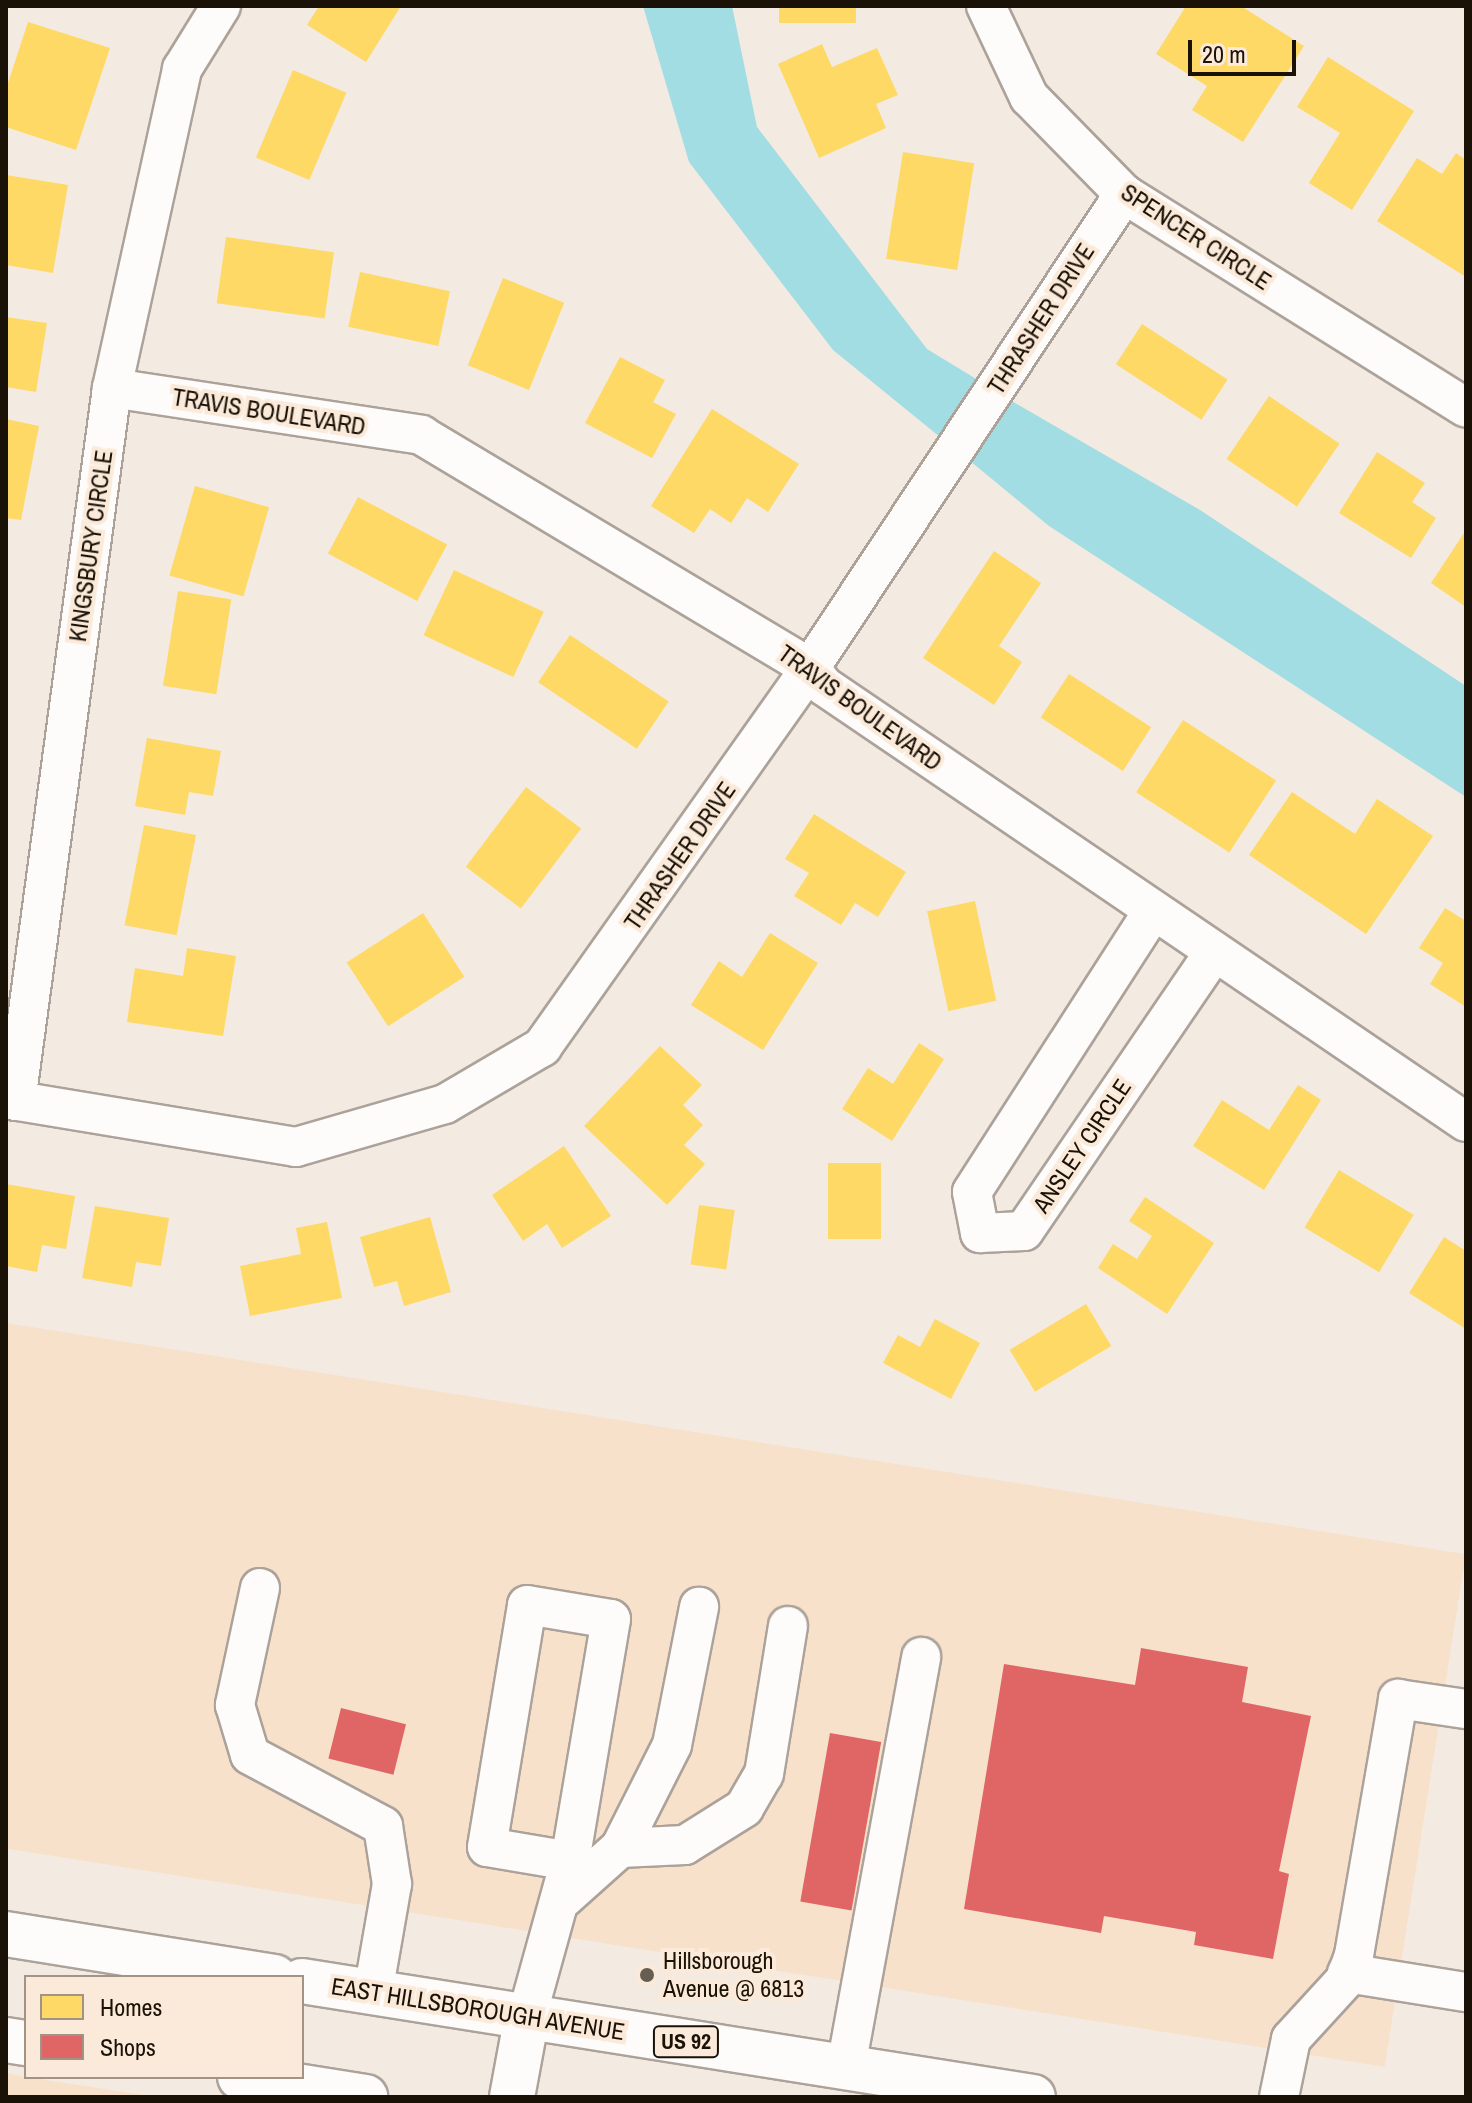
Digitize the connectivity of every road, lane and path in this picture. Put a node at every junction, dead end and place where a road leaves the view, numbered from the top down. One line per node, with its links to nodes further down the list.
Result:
1 (221, 6): 4 (street, KINGSBURY CIRCLE)
2 (986, 6): 3 (street, SPENCER CIRCLE)
3 (1124, 194): 5 (street, SPENCER CIRCLE); 6 (street, THRASHER DRIVE)
4 (112, 388): 6 (street, TRAVIS BOULEVARD); 9 (street, KINGSBURY CIRCLE)
5 (1466, 408)
6 (810, 668): 7 (street, TRAVIS BOULEVARD); 9 (street, THRASHER DRIVE)
7 (1153, 911): 8 (street, TRAVIS BOULEVARD); 8 (street, ANSLEY CIRCLE)
8 (1214, 952): 10 (street, TRAVIS BOULEVARD)
9 (11, 1100)
10 (1466, 1122)
11 (260, 1588): 24 (street)
12 (699, 1607): 16 (street)
13 (788, 1626): 16 (street)
14 (921, 1657): 26 (street)
15 (1466, 1709): 20 (street)
16 (620, 1848): 18 (street)
17 (570, 1861): 17 (street); 18 (street)
18 (564, 1898): 25 (street)
19 (6, 1934): 21 (main road)
20 (1347, 1973): 23 (street); 31 (street)
21 (262, 1975)
22 (304, 1981): 24 (main road, EAST HILLSBOROUGH AVENUE / US 92)
23 (1466, 1992)
24 (373, 1993): 25 (main road, EAST HILLSBOROUGH AVENUE / US 92)
25 (527, 2016): 26 (main road, EAST HILLSBOROUGH AVENUE / US 92); 29 (main road)
26 (846, 2067): 30 (main road, EAST HILLSBOROUGH AVENUE / US 92)
27 (252, 2079): 28 (main road)
28 (365, 2097)
29 (512, 2097)
30 (1033, 2097)
31 (1279, 2097)

